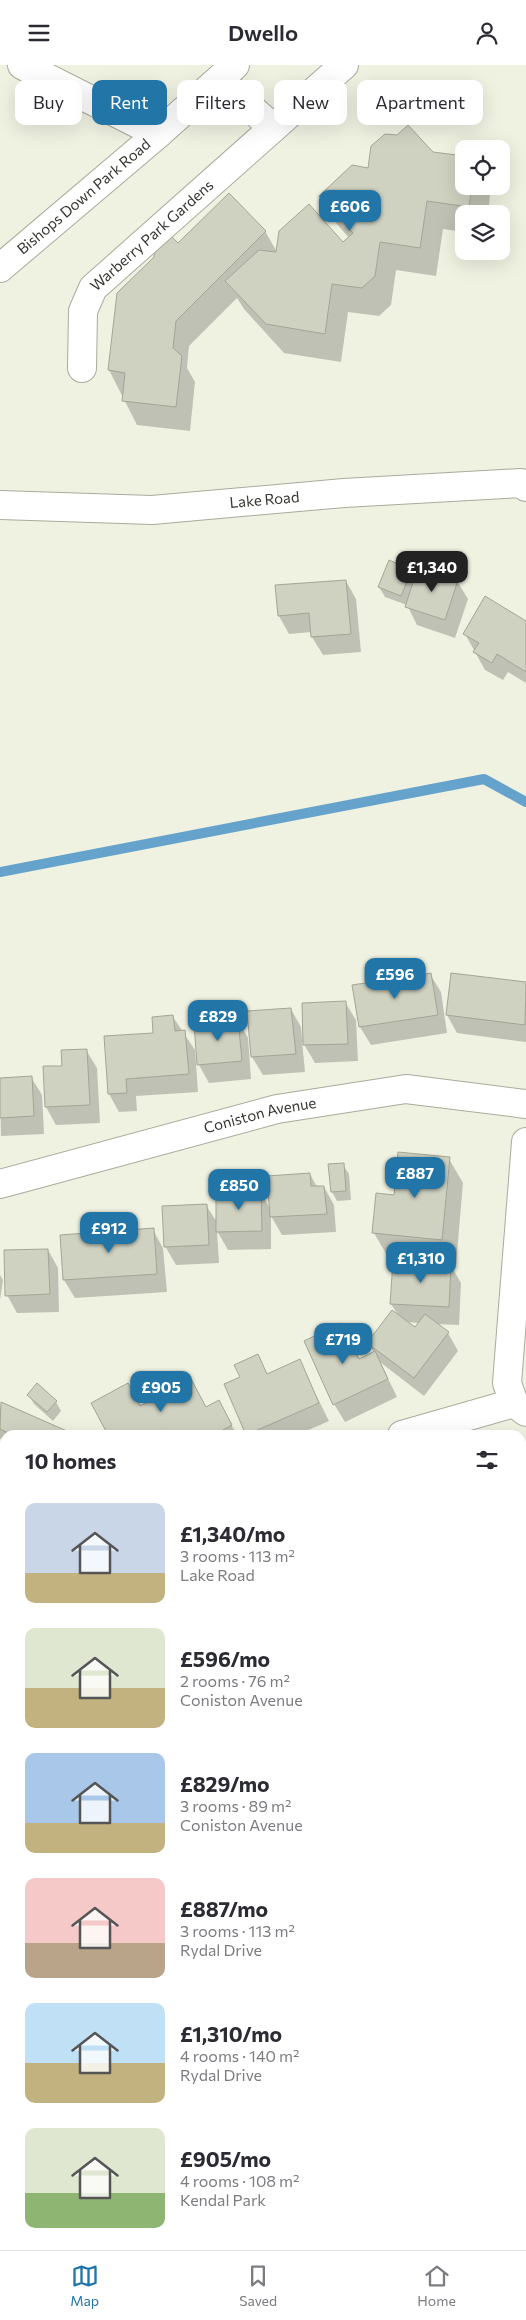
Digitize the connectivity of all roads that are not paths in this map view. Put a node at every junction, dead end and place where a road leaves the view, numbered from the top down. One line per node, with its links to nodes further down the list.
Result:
1 (22, 65): 5 (street)
2 (344, 65): 4 (street, Warberry Park Gardens)
3 (227, 72): 4 (street); 5 (street, Bishops Down Park Road)
4 (273, 128): 7 (street, Warberry Park Gardens)
5 (158, 134): 6 (street, Bishops Down Park Road)
6 (0, 268)
7 (82, 368)
8 (526, 487): 9 (street, Lake Road)
9 (0, 505)
10 (526, 1104): 12 (street, Coniston Avenue)
11 (526, 1142): 13 (street)
12 (0, 1183)
13 (520, 1408): 14 (street)
14 (424, 1430)

